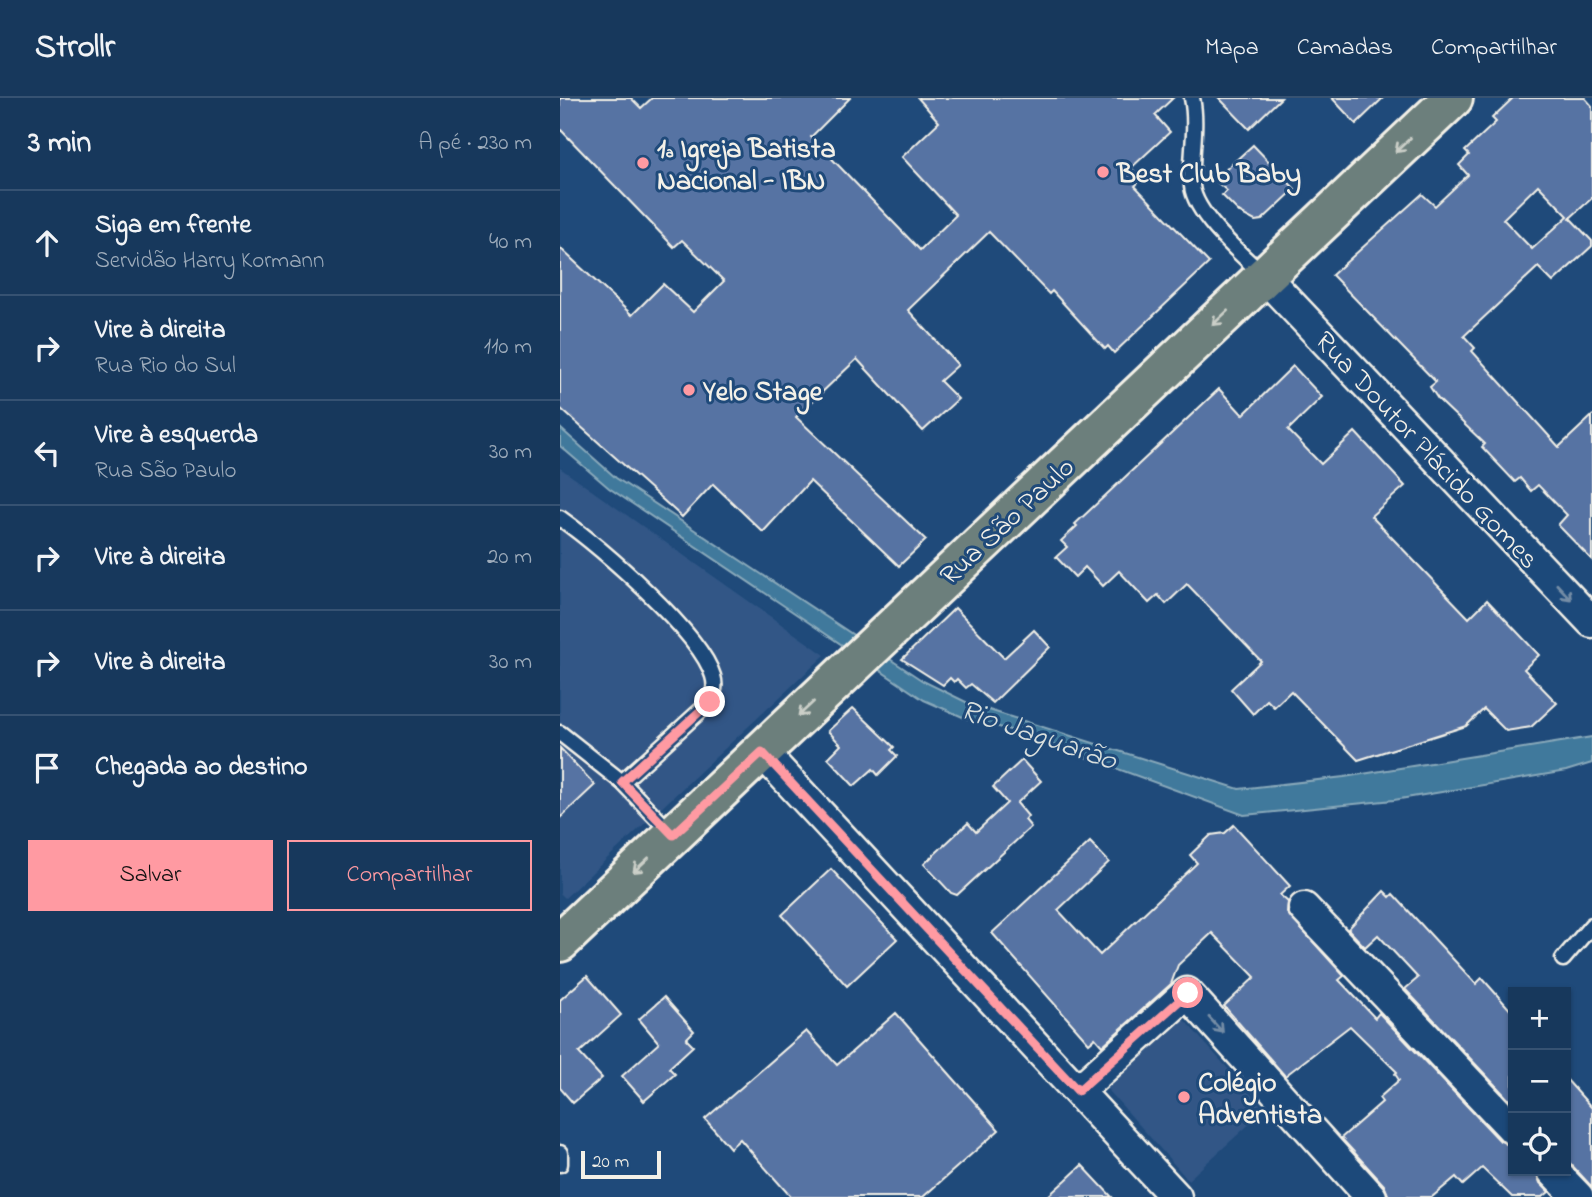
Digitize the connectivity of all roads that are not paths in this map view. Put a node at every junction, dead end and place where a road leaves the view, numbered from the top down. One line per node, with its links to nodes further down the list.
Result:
1 (1192, 98): 3 (lane)
2 (1453, 98): 3 (main road, Rua São Paulo, one-way to 3)
3 (1264, 276): 5 (street, Rua Doutor Plácido Gomes, one-way to 5); 7 (main road, Rua São Paulo, one-way to 7)
4 (560, 518): 8 (lane)
5 (1592, 622)
6 (560, 733): 8 (lane)
7 (762, 752): 9 (main road, Rua São Paulo); 14 (street)
8 (622, 782): 9 (lane)
9 (673, 835): 12 (main road, Rua São Paulo, one-way to 12)
10 (1304, 908): 15 (street)
11 (1592, 925): 13 (lane)
12 (560, 942)
13 (1563, 959)
14 (1078, 1091): 19 (street); 20 (street, one-way to 20)
15 (1508, 1124)
16 (560, 1153): 17 (lane)
17 (560, 1164)
18 (1558, 1176): 21 (street)
19 (1176, 1197)
20 (1371, 1197)
21 (1578, 1197)

